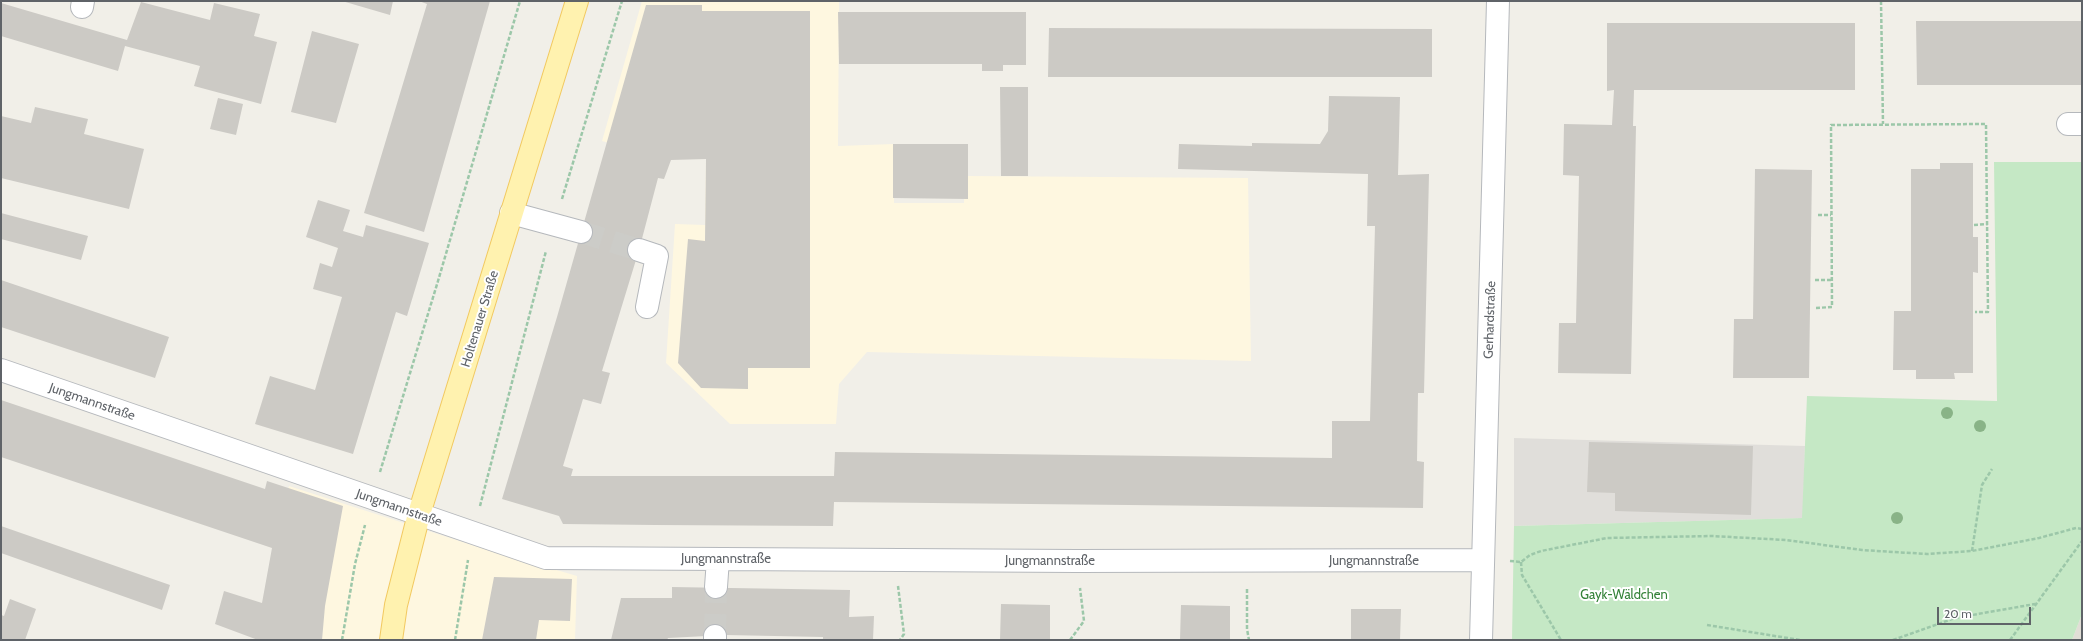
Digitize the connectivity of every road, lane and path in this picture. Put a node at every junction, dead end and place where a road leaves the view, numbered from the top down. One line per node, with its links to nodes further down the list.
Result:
1 (520, 1): 22 (path)
2 (577, 1): 7 (main road, Holtenauer Straße)
3 (622, 1): 11 (path)
4 (1498, 1): 30 (street, Gerhardstraße)
5 (1881, 1): 6 (path)
6 (1883, 124): 9 (path); 10 (path)
7 (511, 213): 11 (street); 23 (main road, Holtenauer Straße)
8 (1818, 215): 9 (path)
9 (1831, 215): 16 (path)
10 (1988, 224): 12 (path); 19 (path)
11 (554, 225): 13 (street); 25 (path)
12 (1974, 225)
13 (581, 232)
14 (639, 250): 17 (street)
15 (1815, 280): 16 (path)
16 (1832, 280): 18 (path)
17 (647, 307)
18 (1816, 308)
19 (1975, 312)
20 (1, 370): 22 (street, Jungmannstraße)
21 (1992, 469): 27 (path)
22 (372, 498): 23 (street, Jungmannstraße); 37 (path)
23 (419, 514): 25 (street, Jungmannstraße); 38 (main road, Holtenauer Straße)
24 (2082, 529): 27 (path)
25 (473, 533): 28 (street, Jungmannstraße); 39 (path)
26 (2082, 541): 35 (path)
27 (1972, 551): 33 (path)
28 (718, 559): 29 (street, Jungmannstraße); 34 (street)
29 (893, 560): 31 (street, Jungmannstraße); 40 (path)
30 (1483, 560): 32 (street, Jungmannstraße); 33 (path); 43 (street, Gerhardstraße)
31 (1077, 561): 32 (street, Jungmannstraße); 41 (path)
32 (1248, 562): 42 (path)
33 (1522, 562): 44 (path)
34 (716, 587)
35 (2035, 604): 46 (path); 47 (path)
36 (1707, 625): 45 (path)
37 (342, 640)
38 (391, 640)
39 (455, 640)
40 (900, 640)
41 (1070, 640)
42 (1249, 640)
43 (1482, 640)
44 (1561, 640)
45 (1800, 640)
46 (1893, 640)
47 (2010, 640)

